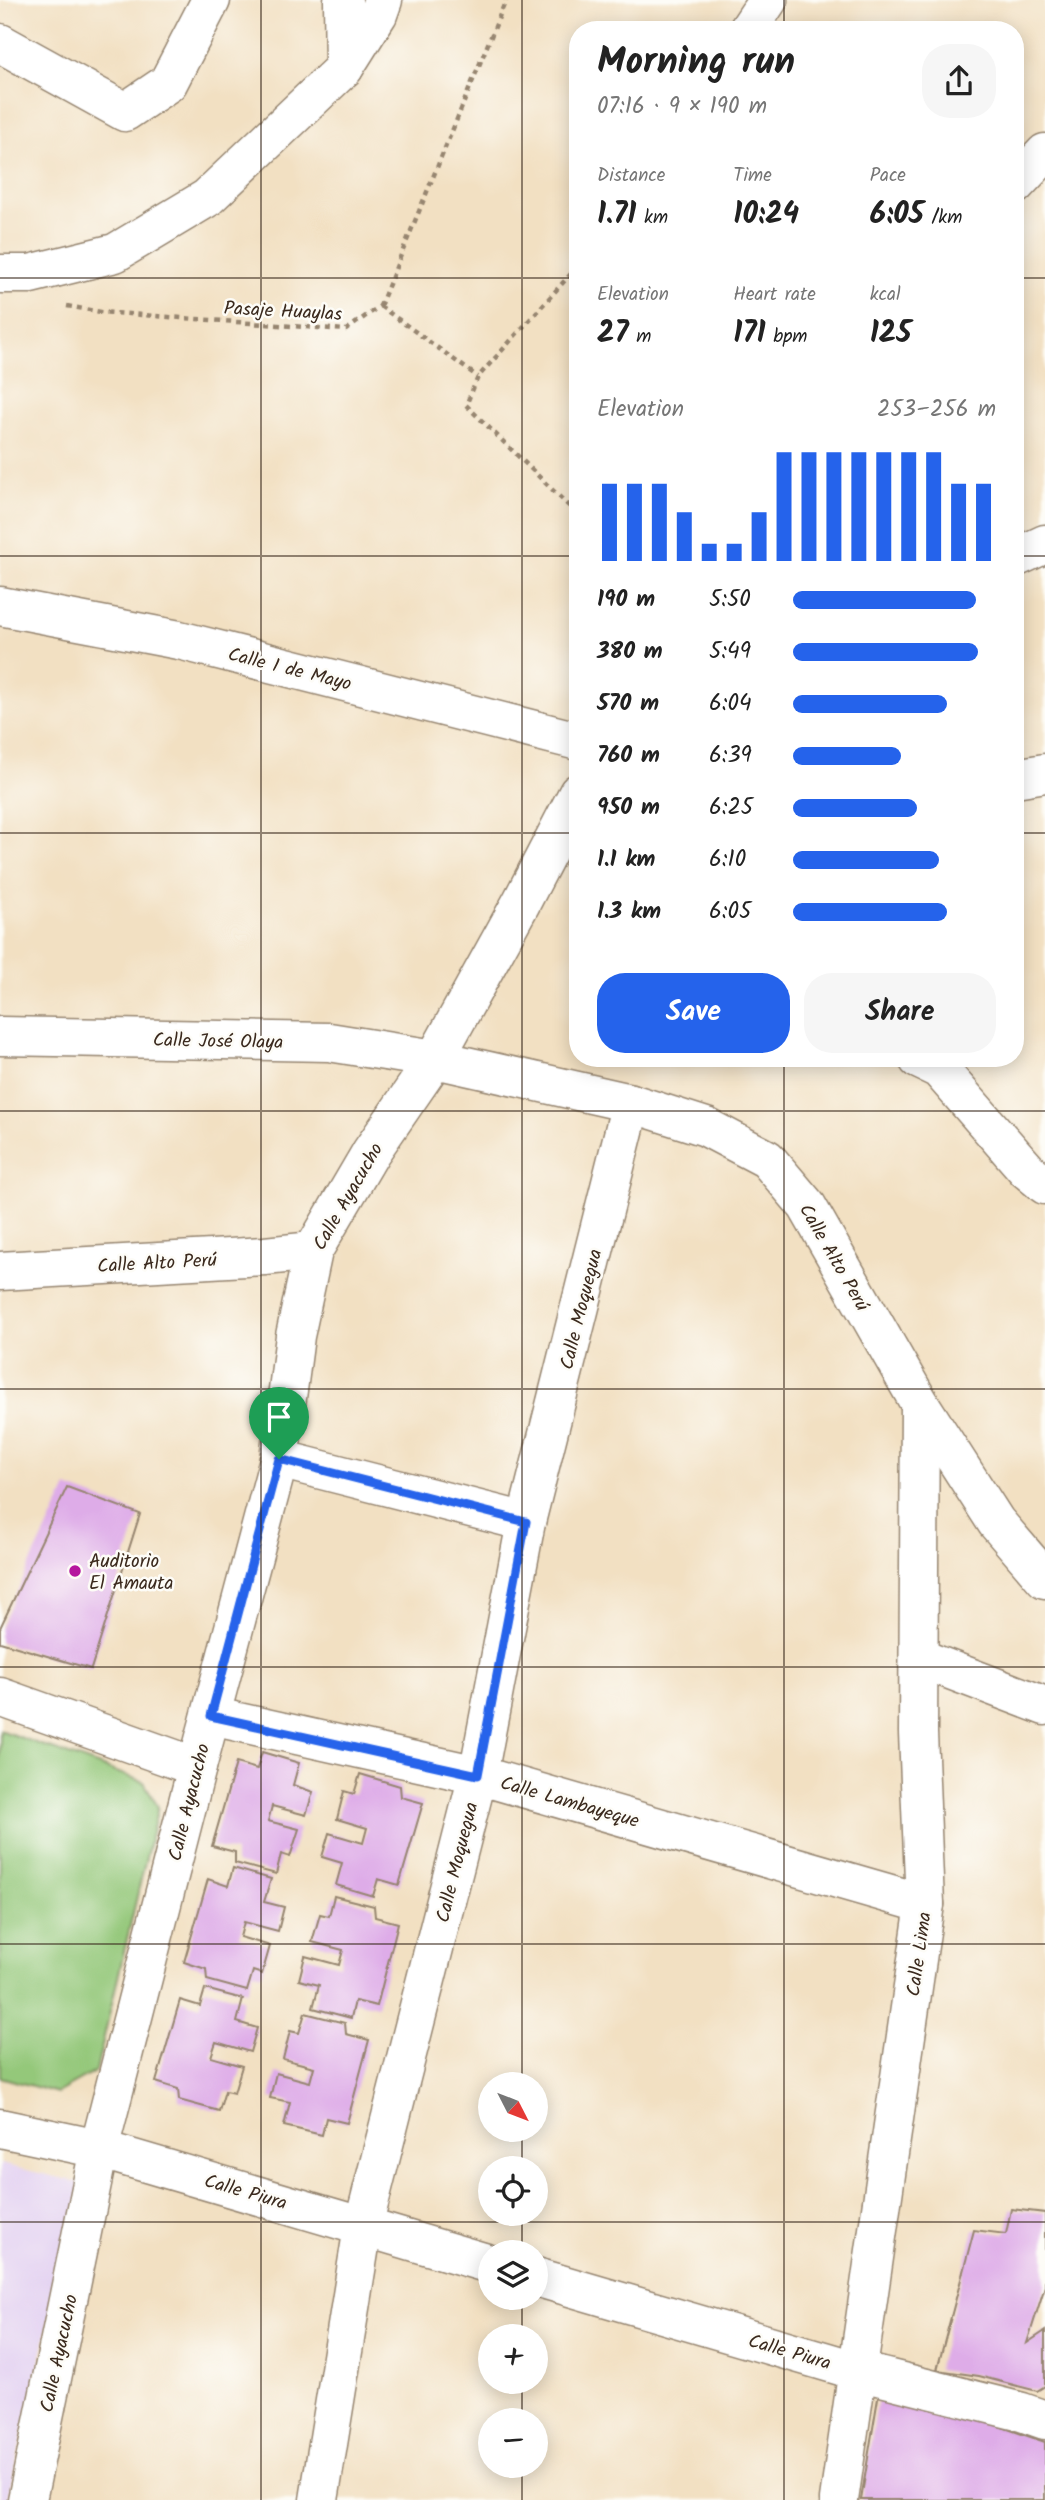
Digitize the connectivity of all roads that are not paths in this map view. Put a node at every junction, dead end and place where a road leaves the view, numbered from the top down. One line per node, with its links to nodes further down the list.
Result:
1 (211, 0): 6 (street)
2 (343, 0): 7 (street)
3 (383, 0): 7 (street)
4 (768, 0): 5 (street)
5 (754, 21)
6 (0, 43)
7 (344, 68): 10 (street)
8 (1045, 153): 9 (street)
9 (1024, 175)
10 (0, 274)
11 (1045, 544): 12 (street)
12 (1024, 554)
13 (0, 606): 14 (street, Calle 1 de Mayo)
14 (569, 739)
15 (1045, 773): 16 (street)
16 (1024, 776)
17 (569, 810): 19 (street, Calle Ayacucho)
18 (0, 1036): 19 (street, Calle José Olaya)
19 (435, 1059): 21 (street, Calle Alto Perú); 23 (street, Calle Ayacucho)
20 (935, 1067): 22 (street)
21 (631, 1103): 25 (street, Calle Alto Perú); 27 (street, Calle Moquegua)
22 (1045, 1185)
23 (313, 1251): 24 (street, Calle Alto Perú); 26 (street, Calle Ayacucho)
24 (0, 1271)
25 (920, 1404): 28 (street, Calle Alto Perú); 29 (street, Calle Lima)
26 (279, 1459): 27 (street); 32 (street, Calle Ayacucho)
27 (526, 1522): 34 (street, Calle Moquegua)
28 (1045, 1579)
29 (919, 1658): 31 (street); 35 (street, Calle Lima)
30 (0, 1697): 33 (street)
31 (1045, 1706)
32 (211, 1716): 33 (street, Calle Ayacucho); 34 (street, Calle Lambayeque)
33 (197, 1767): 37 (street, Calle Ayacucho)
34 (478, 1775): 35 (street, Calle Lambayeque); 38 (street, Calle Moquegua)
35 (925, 1903): 41 (street, Calle Lima)
36 (0, 2128): 37 (street, Calle Piura)
37 (99, 2149): 38 (street, Calle Piura); 43 (street, Calle Ayacucho)
38 (363, 2227): 39 (street, Calle Piura); 44 (street, Calle Moquegua)
39 (478, 2261)
40 (548, 2281): 41 (street, Calle Piura)
41 (858, 2371): 42 (street, Calle Piura); 45 (street, Calle Lima)
42 (1037, 2411)
43 (27, 2500)
44 (319, 2500)
45 (839, 2500)

